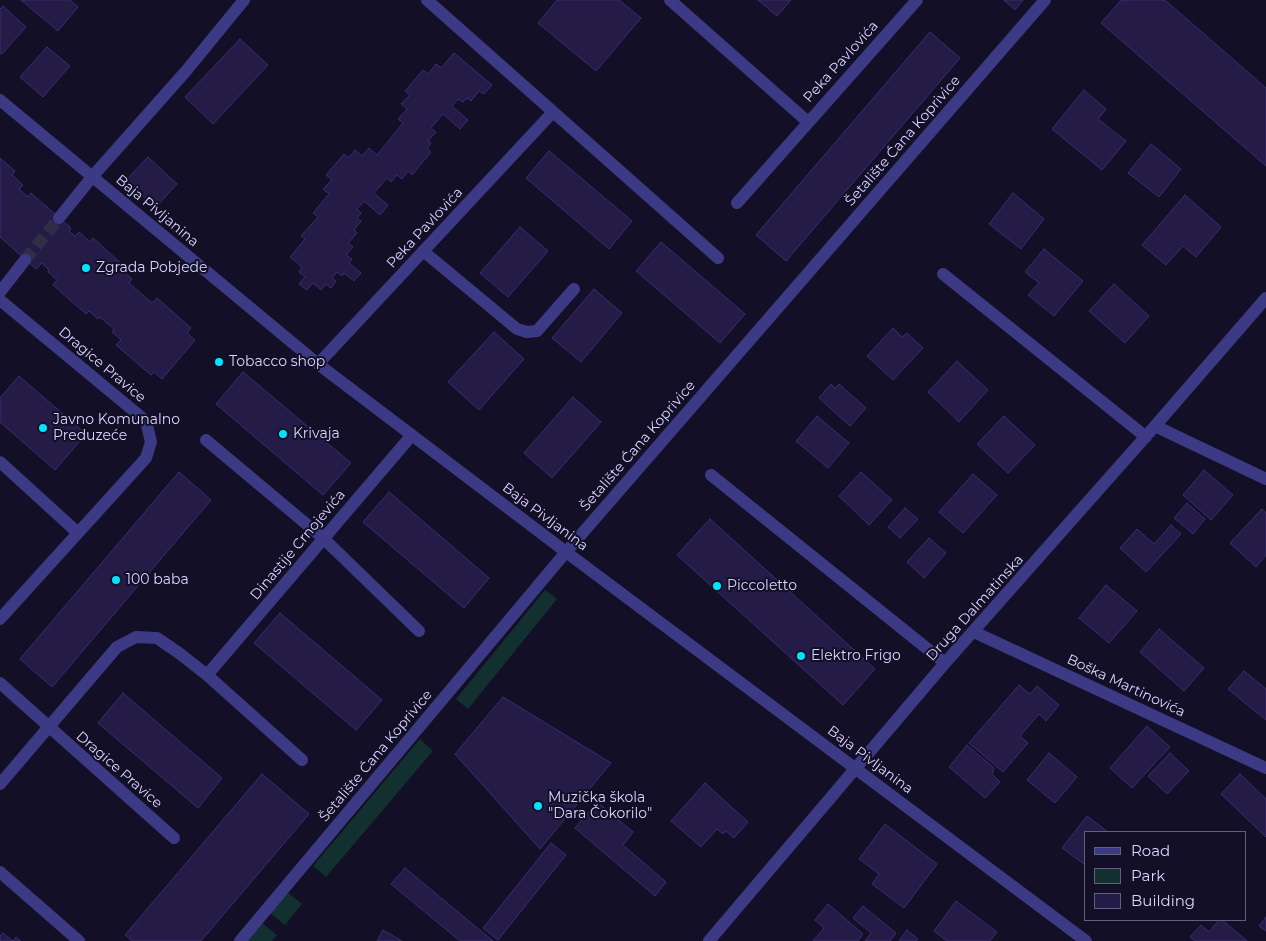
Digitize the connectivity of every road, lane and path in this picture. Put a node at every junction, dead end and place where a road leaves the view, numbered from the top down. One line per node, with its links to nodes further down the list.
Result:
1 (244, 0): 9 (street)
2 (428, 0): 7 (street)
3 (670, 0): 8 (street, Peka Pavlovića)
4 (917, 0): 8 (street, Peka Pavlovića)
5 (1045, 0): 30 (street, Šetalište Ćana Koprivice)
6 (0, 100): 9 (street, Baja Pivljanina)
7 (553, 112): 12 (street, Peka Pavlovića); 13 (street)
8 (808, 122): 10 (street, Peka Pavlovića)
9 (92, 177): 11 (street); 20 (street, Baja Pivljanina)
10 (737, 204)
11 (59, 218)
12 (423, 251): 16 (street); 20 (street, Peka Pavlovića)
13 (718, 258)
14 (25, 260): 17 (street)
15 (943, 274): 23 (street)
16 (574, 290)
17 (0, 292)
18 (1266, 298): 21 (street, Druga Dalmatinska)
19 (0, 300): 28 (street, Dragice Pravice)
20 (318, 364): 22 (street, Baja Pivljanina)
21 (1155, 426): 23 (street, Druga Dalmatinska); 27 (street)
22 (412, 435): 29 (street, Dinastije Crnojevića); 30 (street, Baja Pivljanina)
23 (1146, 437): 33 (street, Druga Dalmatinska)
24 (206, 440): 29 (street)
25 (0, 462): 28 (street)
26 (712, 475): 34 (street)
27 (1266, 479)
28 (78, 533): 31 (street, Dragice Pravice)
29 (323, 538): 32 (street); 35 (street, Dinastije Crnojevića)
30 (566, 552): 39 (street, Baja Pivljanina); 46 (street, Šetalište Ćana Koprivice)
31 (0, 619)
32 (420, 632)
33 (974, 632): 34 (street, Druga Dalmatinska); 40 (street, Boška Martinovića)
34 (945, 663): 39 (street, Druga Dalmatinska)
35 (207, 675): 37 (street); 38 (street)
36 (0, 683): 37 (street, Dragice Pravice)
37 (48, 728): 41 (street); 42 (street, Dragice Pravice)
38 (302, 760)
39 (856, 768): 44 (street, Druga Dalmatinska); 47 (street, Baja Pivljanina)
40 (1266, 768)
41 (0, 784)
42 (174, 838)
43 (0, 872): 45 (street)
44 (711, 940)
45 (79, 941)
46 (240, 941)
47 (1086, 941)

